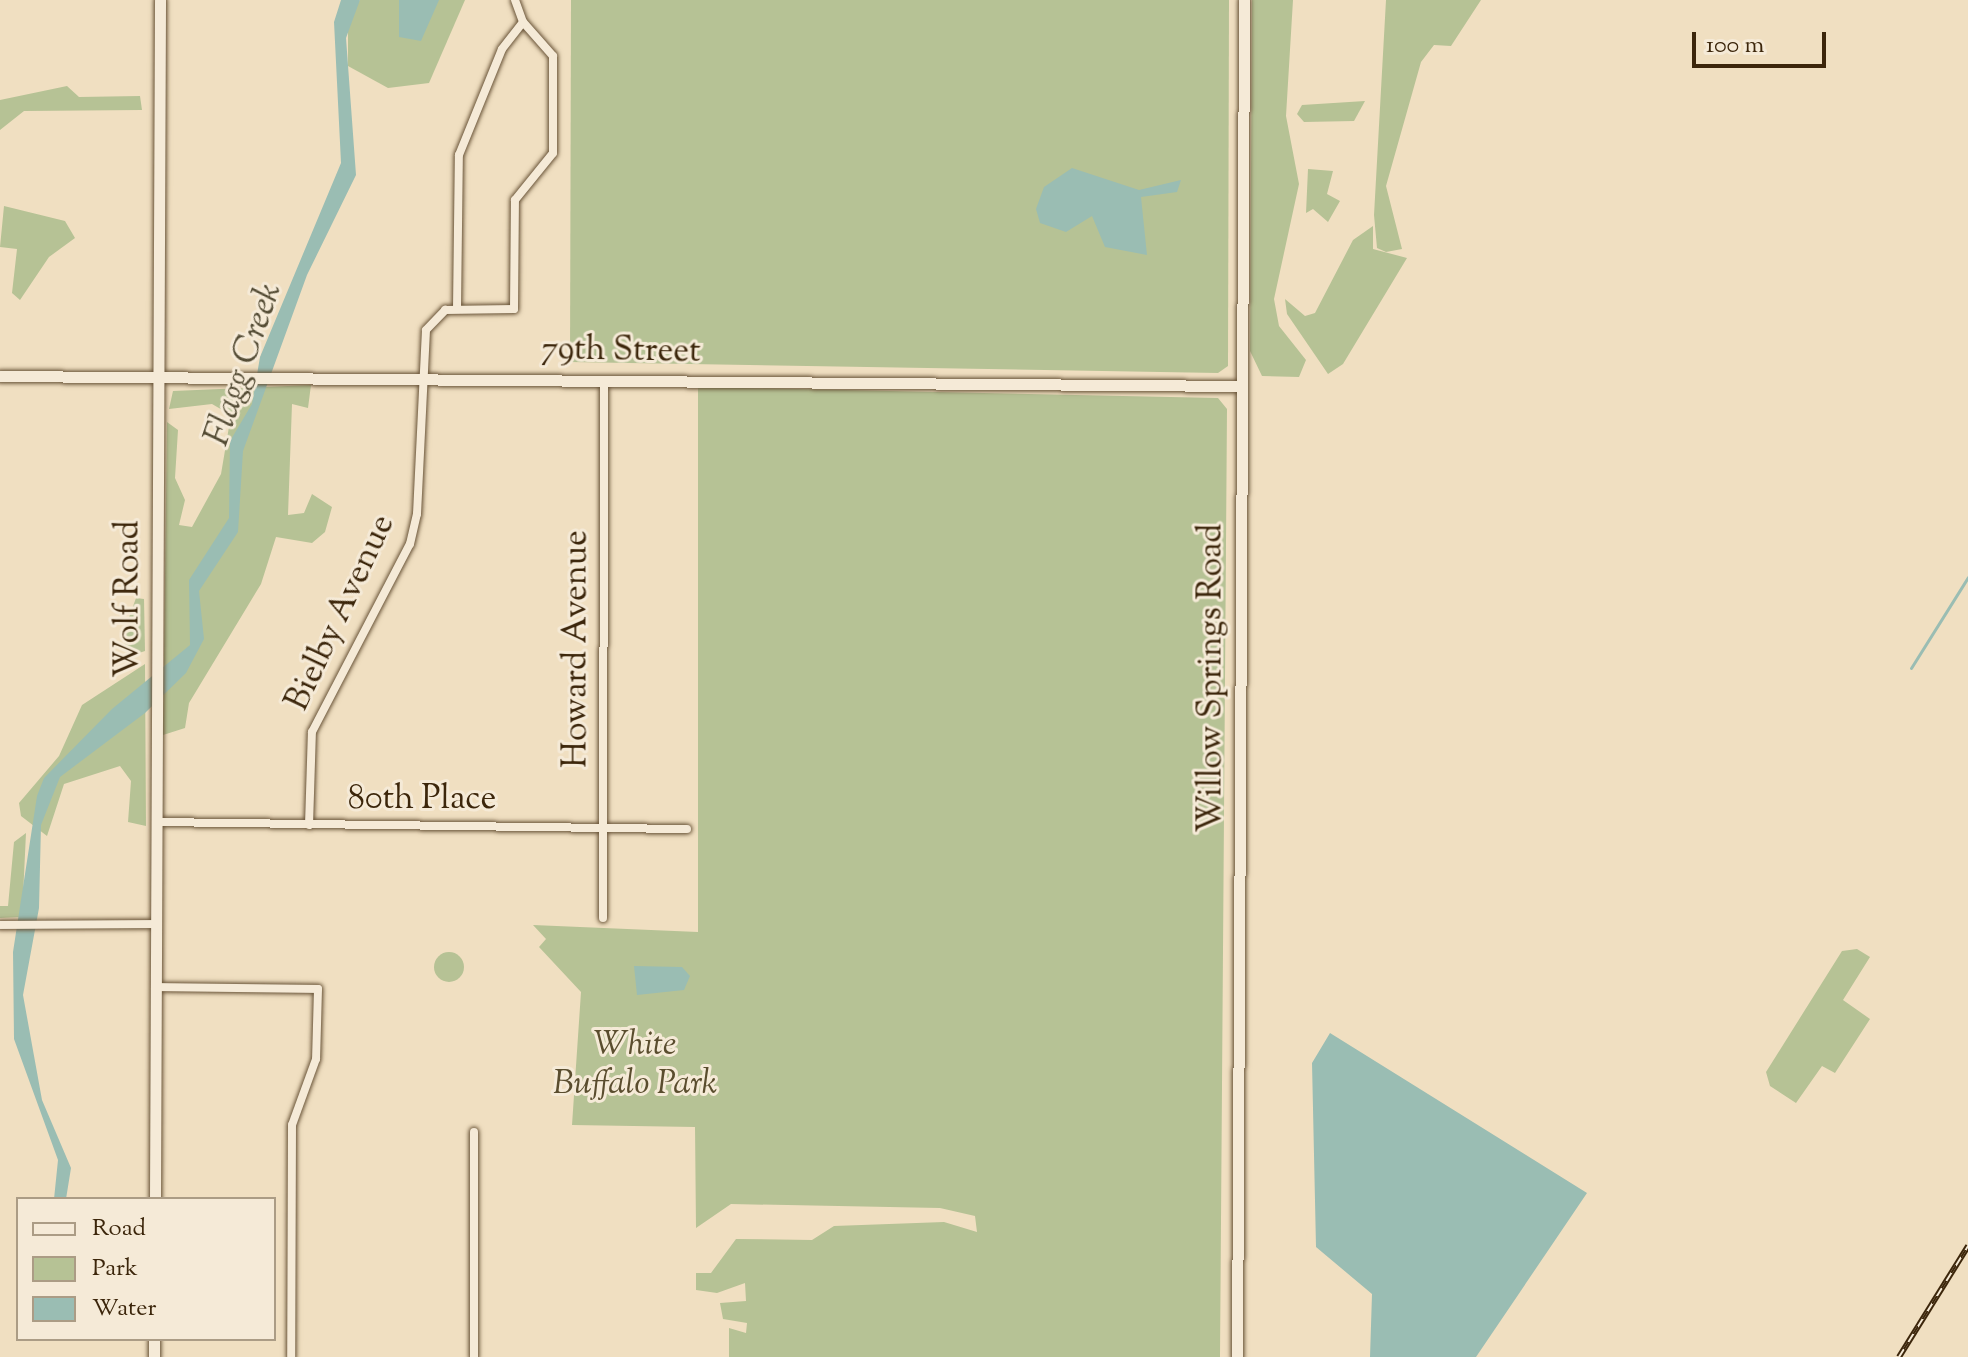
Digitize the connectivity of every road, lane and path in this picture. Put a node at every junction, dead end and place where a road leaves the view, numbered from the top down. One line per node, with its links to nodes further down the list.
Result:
1 (160, 0): 6 (street, Wolf Road)
2 (515, 0): 4 (street)
3 (1244, 0): 10 (street, Willow Springs Road)
4 (523, 22): 5 (street); 5 (street)
5 (457, 309): 7 (street, Bielby Avenue)
6 (158, 375): 7 (street, 79th Street); 8 (street, 79th Street); 11 (street, Wolf Road)
7 (420, 375): 9 (street, 79th Street); 12 (street, Bielby Avenue)
8 (0, 376)
9 (604, 380): 10 (street, 79th Street); 13 (street, Howard Avenue)
10 (1240, 386): 23 (street, Willow Springs Road)
11 (156, 822): 12 (street, 80th Place); 17 (street, Wolf Road)
12 (309, 825): 13 (street, 80th Place)
13 (603, 827): 14 (street, 80th Place); 15 (street, Howard Avenue)
14 (687, 829)
15 (603, 918)
16 (3, 924): 17 (street)
17 (156, 924): 18 (street, Wolf Road)
18 (155, 987): 20 (street, Wolf Road); 21 (street)
19 (474, 1132): 22 (street)
20 (155, 1197)
21 (291, 1357)
22 (474, 1357)
23 (1237, 1357)

